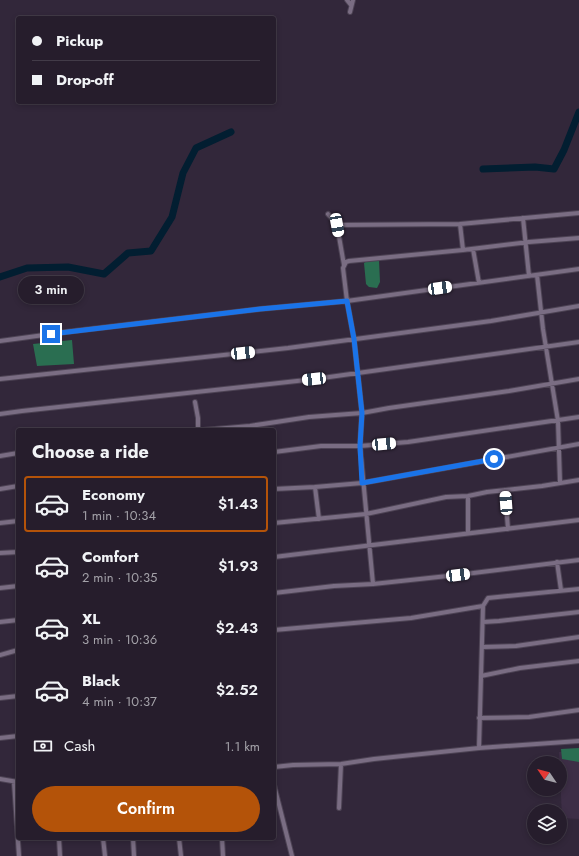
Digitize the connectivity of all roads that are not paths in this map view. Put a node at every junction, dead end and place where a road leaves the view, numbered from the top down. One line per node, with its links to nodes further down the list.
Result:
1 (347, 0): 2 (street)
2 (352, 2): 3 (street)
3 (350, 12)
4 (579, 213): 6 (street)
5 (328, 214): 8 (street)
6 (523, 218): 7 (street); 10 (street)
7 (460, 224): 8 (street); 12 (street)
8 (337, 225): 13 (street)
9 (579, 238): 10 (street)
10 (526, 242): 11 (street); 16 (street)
11 (473, 249): 12 (street); 17 (street)
12 (463, 250): 13 (street)
13 (344, 265): 18 (street)
14 (579, 268): 15 (street)
15 (537, 275): 16 (street); 20 (street)
16 (530, 276): 17 (street)
17 (479, 283): 18 (street)
18 (347, 301): 21 (street); 22 (street)
19 (579, 306): 20 (street)
20 (540, 312): 21 (street); 24 (street)
21 (354, 339): 25 (street); 27 (street)
22 (0, 341)
23 (579, 342): 24 (street)
24 (546, 347): 25 (street); 28 (street)
25 (358, 373): 30 (street); 31 (street)
26 (579, 378): 28 (street)
27 (0, 379)
28 (552, 383): 30 (street); 33 (street)
29 (195, 402): 34 (street)
30 (362, 413): 35 (street); 37 (street)
31 (0, 414)
32 (579, 417): 33 (street)
33 (558, 421): 37 (street); 38 (street)
34 (198, 428)
35 (226, 428)
36 (579, 444): 38 (street)
37 (360, 446): 39 (street); 44 (street)
38 (559, 447): 43 (street); 44 (street)
39 (276, 452)
40 (16, 453): 41 (street)
41 (0, 456)
42 (579, 480): 43 (street)
43 (560, 482): 49 (street)
44 (362, 483): 46 (street); 51 (street)
45 (16, 486): 47 (street)
46 (315, 487): 48 (street); 52 (street)
47 (0, 488)
48 (276, 489)
49 (505, 490): 50 (street); 57 (street)
50 (468, 496): 51 (street); 58 (street)
51 (366, 514): 52 (street); 59 (street)
52 (319, 519): 56 (street)
53 (16, 520): 55 (street)
54 (579, 520): 57 (street)
55 (0, 523)
56 (276, 523)
57 (508, 529): 58 (street)
58 (468, 533): 59 (street)
59 (370, 546): 62 (street); 65 (street)
60 (16, 552): 61 (street)
61 (0, 554)
62 (276, 557)
63 (579, 560): 64 (street)
64 (557, 562): 65 (street); 69 (street)
65 (373, 584): 70 (street)
66 (16, 586): 67 (street)
67 (0, 588)
68 (579, 589): 69 (street)
69 (561, 590): 71 (street)
70 (276, 593)
71 (483, 606): 75 (street); 76 (street)
72 (579, 612): 75 (street)
73 (16, 620): 74 (street)
74 (0, 622)
75 (483, 622): 78 (street)
76 (276, 630)
77 (579, 637): 78 (street)
78 (482, 647): 82 (street)
79 (16, 651): 80 (street)
80 (0, 655)
81 (579, 661): 82 (street)
82 (481, 676): 86 (street)
83 (16, 696): 84 (street)
84 (0, 698)
85 (579, 710): 86 (street)
86 (479, 718): 90 (street)
87 (16, 736): 88 (street)
88 (0, 738)
89 (579, 740): 90 (street)
90 (479, 748): 91 (street)
91 (341, 764): 92 (street); 96 (street)
92 (276, 767)
93 (0, 779): 94 (street)
94 (16, 782)
95 (276, 792): 109 (street)
96 (339, 808)
97 (18, 840): 103 (street)
98 (59, 840): 104 (street)
99 (103, 840): 105 (street)
100 (133, 840): 106 (street)
101 (180, 840): 107 (street)
102 (222, 840): 108 (street)
103 (19, 856)
104 (60, 856)
105 (105, 856)
106 (134, 856)
107 (181, 856)
108 (223, 856)
109 (292, 856)

